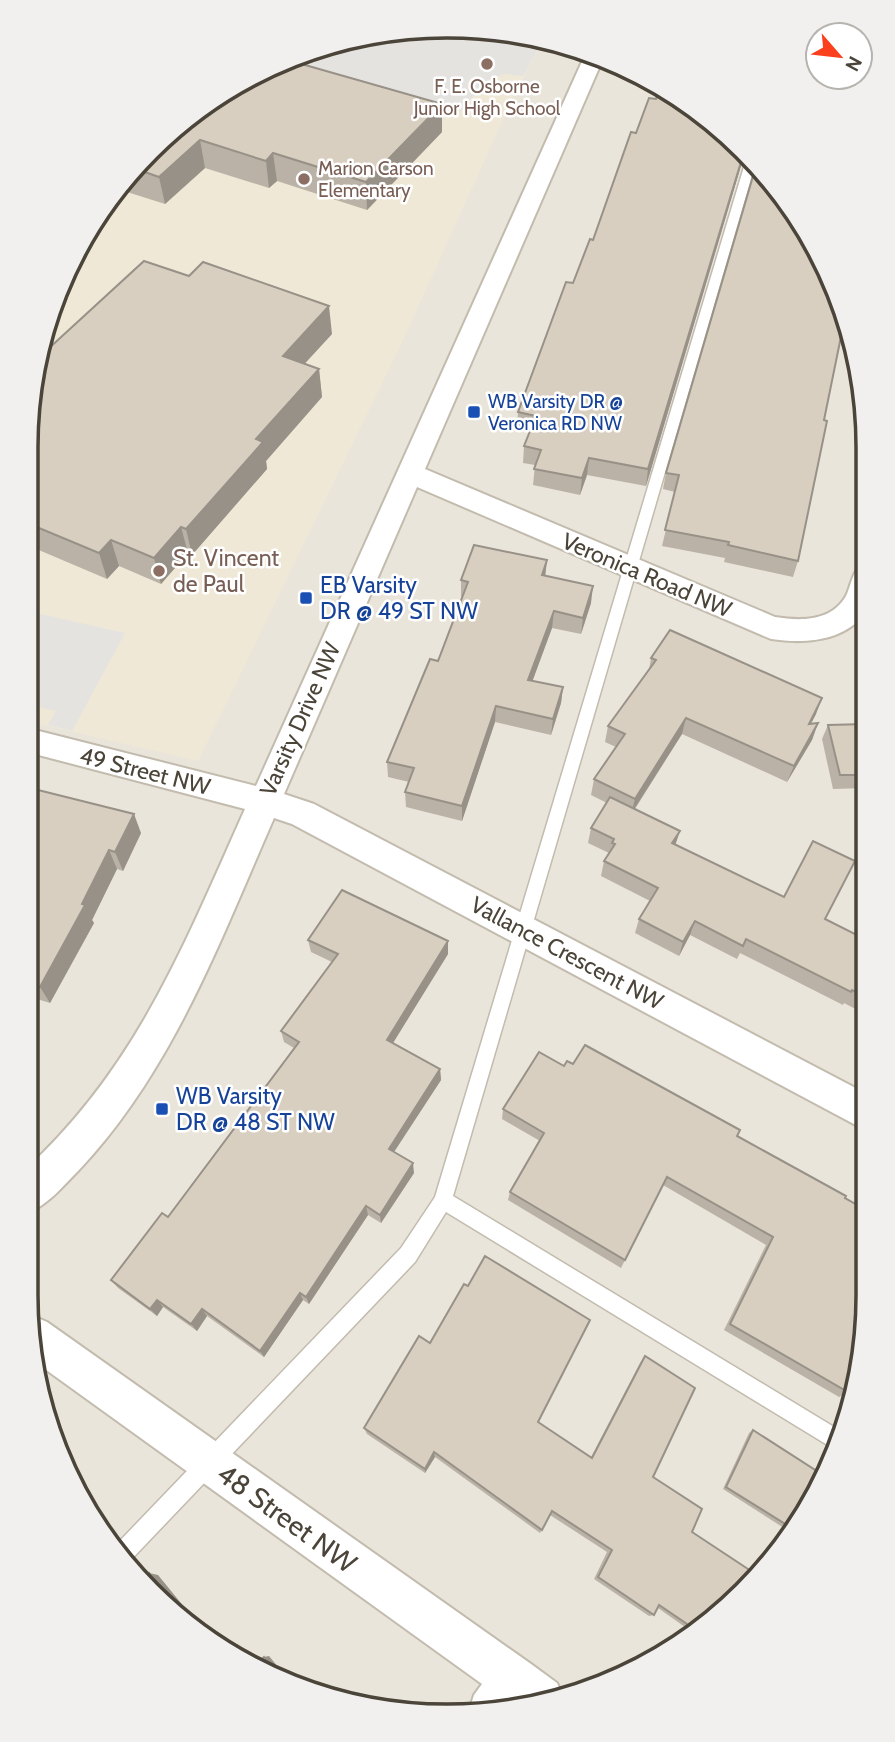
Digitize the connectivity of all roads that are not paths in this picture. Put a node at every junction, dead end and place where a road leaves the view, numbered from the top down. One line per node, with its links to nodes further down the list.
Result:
1 (591, 65): 3 (street, Varsity Drive NW)
2 (748, 170): 4 (lane)
3 (410, 473): 4 (street, Veronica Road NW); 7 (street, Varsity Drive NW)
4 (629, 568): 5 (street, Veronica Road NW); 8 (lane)
5 (856, 607)
6 (38, 743): 7 (street, 49 Street NW)
7 (264, 801): 8 (street, Vallance Crescent NW); 10 (street, Varsity Drive NW)
8 (523, 930): 9 (street, Vallance Crescent NW); 11 (lane)
9 (856, 1107)
10 (38, 1185)
11 (443, 1200): 13 (lane); 14 (lane)
12 (41, 1342): 14 (street, 48 Street NW)
13 (831, 1437)
14 (209, 1462): 15 (lane); 16 (street, 48 Street NW)
15 (127, 1548)
16 (515, 1697)

